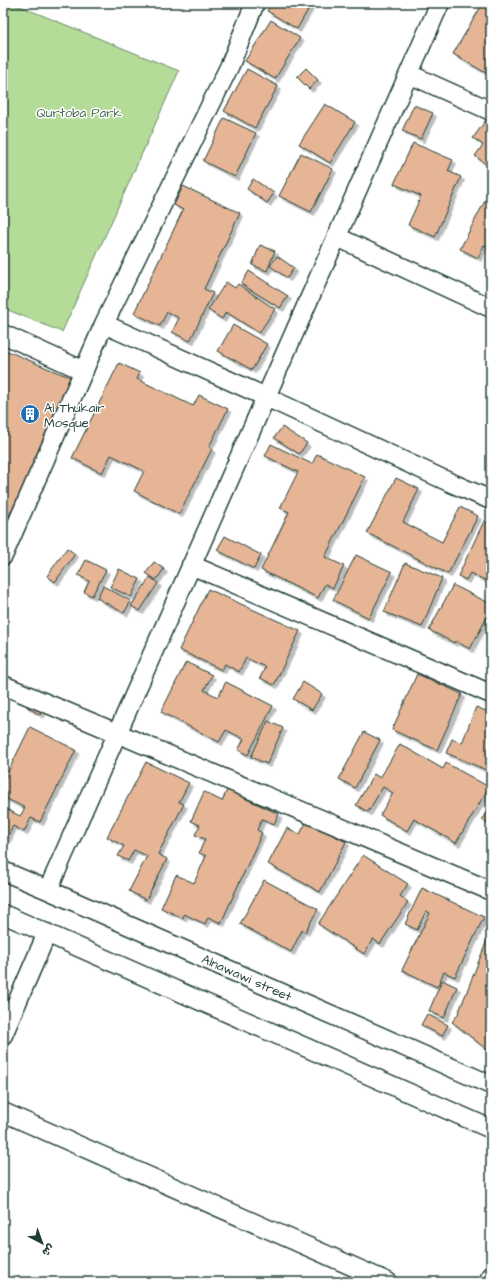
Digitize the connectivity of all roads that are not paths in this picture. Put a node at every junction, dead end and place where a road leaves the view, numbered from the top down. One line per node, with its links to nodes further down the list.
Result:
1 (254, 3): 7 (street)
2 (440, 3): 3 (street)
3 (409, 74): 4 (street); 5 (street)
4 (491, 111)
5 (337, 237): 6 (street); 10 (street)
6 (491, 308)
7 (104, 324): 9 (street); 10 (street)
8 (3, 334): 9 (street)
9 (84, 371): 12 (street)
10 (266, 397): 11 (street); 14 (street)
11 (491, 500)
12 (8, 532): 13 (street)
13 (3, 556)
14 (191, 565): 16 (street); 17 (street)
15 (3, 685): 17 (street)
16 (491, 694)
17 (116, 733): 19 (street); 20 (street)
18 (4, 876): 19 (street, Alnawawi street)
19 (48, 890): 24 (street, Alnawawi street)
20 (491, 891)
21 (3, 914): 22 (street)
22 (47, 933): 23 (street); 26 (street)
23 (3, 1035)
24 (491, 1085)
25 (3, 1112): 28 (street)
26 (491, 1129)
27 (491, 1276): 29 (street)
28 (388, 1282)
29 (488, 1282)

